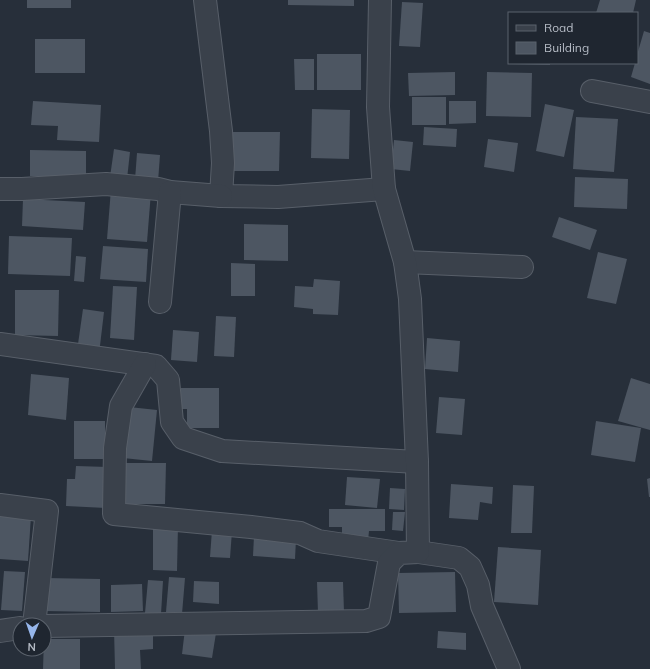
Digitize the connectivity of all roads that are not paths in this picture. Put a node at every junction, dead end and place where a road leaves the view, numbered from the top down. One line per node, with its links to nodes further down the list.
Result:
1 (205, 0): 8 (street)
2 (380, 0): 6 (street)
3 (592, 91): 4 (street)
4 (650, 102)
5 (0, 189): 7 (street)
6 (384, 189): 8 (street); 9 (street)
7 (170, 192): 8 (street); 11 (street)
8 (221, 196)
9 (405, 262): 10 (street); 15 (street)
10 (522, 267)
11 (160, 302)
12 (0, 330): 13 (street)
13 (0, 344): 14 (street)
14 (144, 364): 15 (street); 17 (street)
15 (417, 462): 17 (street)
16 (0, 505): 18 (street)
17 (408, 553): 19 (street); 22 (street)
18 (35, 617)
19 (52, 626)
20 (12, 629): 21 (street)
21 (0, 631)
22 (509, 669)

